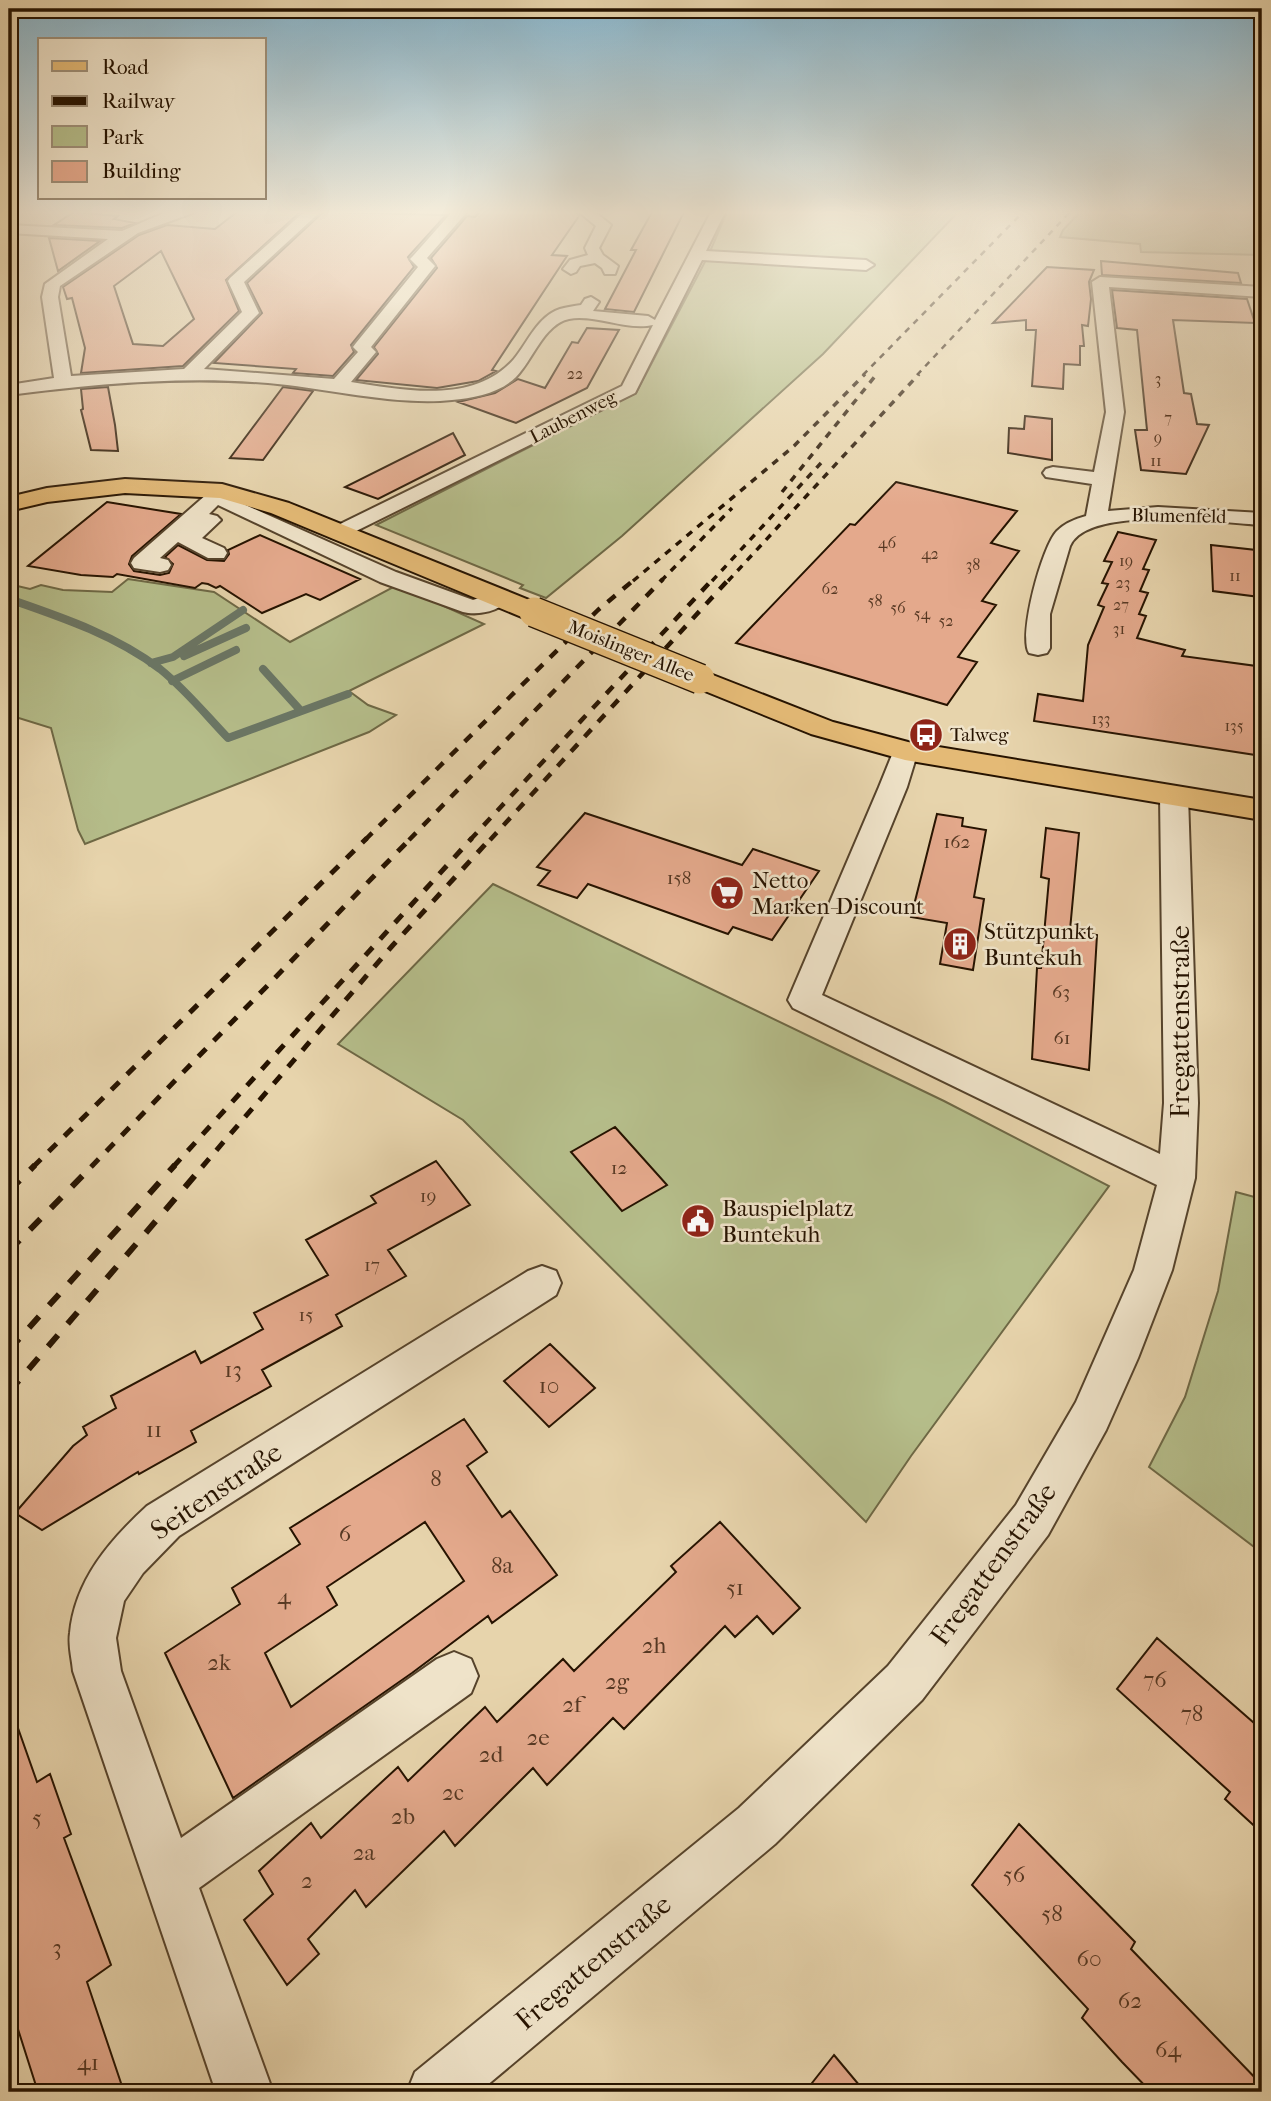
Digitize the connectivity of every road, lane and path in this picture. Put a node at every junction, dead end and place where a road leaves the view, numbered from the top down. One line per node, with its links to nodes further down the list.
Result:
1 (52, 310): 10 (street)
2 (250, 310): 9 (street)
3 (392, 310): 11 (street)
4 (578, 310): 7 (street)
5 (669, 310): 19 (street, Laubenweg)
6 (1103, 310): 14 (street)
7 (564, 313): 8 (street); 11 (street)
8 (648, 321)
9 (190, 374): 10 (street); 11 (street)
10 (63, 381): 12 (street)
11 (339, 385)
12 (9, 390)
13 (1053, 473): 14 (street)
14 (1103, 479): 17 (street)
15 (228, 499): 16 (main road, Moislinger Allee); 19 (main road, Moislinger Allee); 20 (street); 21 (street); 22 (street)
16 (9, 504)
17 (1096, 519): 18 (street, Blumenfeld); 23 (street, Blumenfeld)
18 (1262, 519)
19 (340, 533): 22 (main road, Moislinger Allee)
20 (216, 552)
21 (160, 565)
22 (499, 598): 24 (main road, Moislinger Allee, bridge)
23 (1038, 649)
24 (905, 751): 25 (main road, Moislinger Allee); 27 (street)
25 (1174, 796): 26 (main road, Moislinger Allee); 27 (street, Fregattenstraße)
26 (1262, 810)
27 (1177, 1178): 32 (street, Fregattenstraße)
28 (542, 1283): 30 (street, Seitenstraße)
29 (454, 1676): 30 (street)
30 (168, 1878): 31 (street, Seitenstraße)
31 (244, 2092)
32 (435, 2092)

